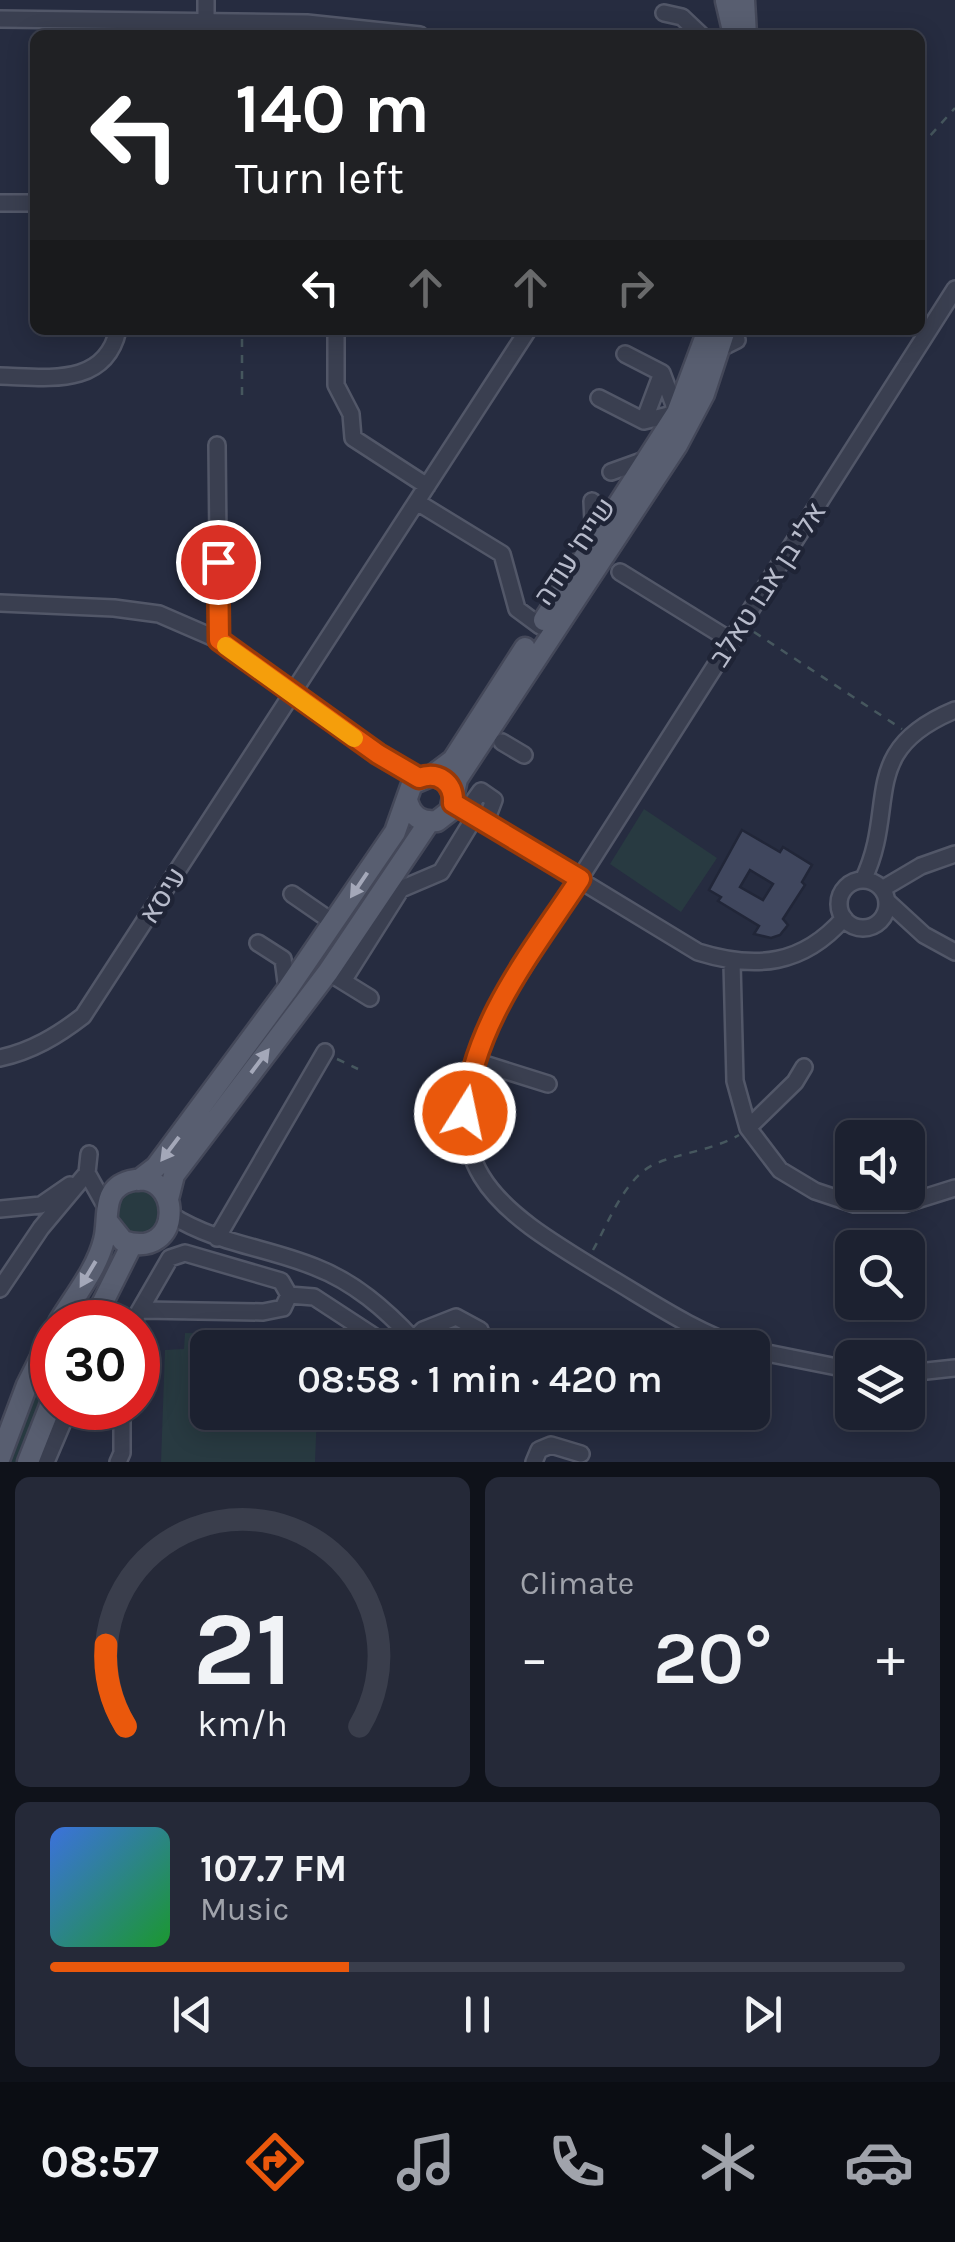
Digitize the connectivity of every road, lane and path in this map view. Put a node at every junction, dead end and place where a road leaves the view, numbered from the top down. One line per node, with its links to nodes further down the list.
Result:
1 (206, 0): 6 (street)
2 (725, 0): 3 (main road); 9 (main road)
3 (744, 0): 10 (main road)
4 (664, 13): 8 (street)
5 (0, 20): 6 (street)
6 (206, 28): 7 (street)
7 (373, 30)
8 (696, 30)
9 (733, 30)
10 (746, 30)
11 (955, 108): 12 (path)
12 (925, 141)
13 (0, 203): 14 (street)
14 (30, 204)
15 (955, 289): 16 (street, אלי בן אבו טאלב)
16 (926, 323)
17 (117, 335): 26 (street)
18 (241, 335): 27 (path)
19 (336, 335): 34 (street)
20 (525, 335): 34 (street, עיסא)
21 (706, 335): 29 (main road, שייח' עודה)
22 (919, 335): 40 (street, אלי בן אבו טאלב)
23 (725, 336): 51 (main road, שייח' עודה)
24 (625, 354): 25 (street)
25 (662, 373): 29 (street); 30 (street)
26 (0, 376)
27 (242, 394)
28 (599, 398): 30 (street)
29 (677, 412): 30 (street); 32 (main road, שייח' עודה)
30 (644, 421)
31 (217, 445): 42 (street)
32 (650, 458): 33 (street); 37 (main road, שייח' עודה)
33 (611, 472)
34 (426, 486): 36 (street, עיסא)
35 (592, 501): 37 (street)
36 (417, 502): 41 (street); 44 (street, עיסא)
37 (594, 542): 41 (main road, שייח' עודה)
38 (620, 572): 43 (street)
39 (0, 603): 42 (street)
40 (741, 623): 43 (street, אלי בן אבו טאלב); 46 (path)
41 (540, 626): 49 (main road, שייח' עודה)
42 (219, 640): 44 (street)
43 (730, 640): 55 (street, אלי בן אבו טאלב)
44 (292, 695): 49 (street); 71 (street, עיסא)
45 (955, 710): 46 (street)
46 (912, 736): 57 (street)
47 (502, 742): 48 (street)
48 (524, 754)
49 (416, 786): 51 (main road); 51 (main road); 62 (main road, שייח' עודה, one-way to 62)
50 (487, 795): 52 (street)
51 (445, 809): 52 (street); 56 (main road, שייח' עודה)
52 (481, 818): 55 (street); 56 (street)
53 (955, 854): 57 (street)
54 (828, 878): 58 (street)
55 (580, 879): 66 (street); 72 (street, אלי בן אבו טאלב)
56 (393, 884): 67 (main road, שייח' עודה)
57 (877, 888): 58 (street); 61 (street); 63 (street)
58 (844, 890): 60 (street)
59 (292, 894): 62 (street)
60 (844, 918): 61 (street); 66 (street)
61 (880, 920): 63 (street)
62 (334, 923): 68 (main road, שייח' עודה)
63 (911, 925): 65 (street)
64 (258, 943): 68 (street)
65 (955, 952)
66 (732, 962): 76 (street)
67 (336, 977): 69 (street); 83 (main road, שייח' עודה, one-way to 67)
68 (287, 990): 79 (main road, שייח' עודה, one-way to 79)
69 (370, 998)
70 (325, 1052): 74 (path); 84 (street)
71 (0, 1058)
72 (474, 1062): 75 (street); 86 (street, אלי בן אבו טאלב)
73 (804, 1066): 76 (street)
74 (358, 1069)
75 (548, 1084)
76 (748, 1128): 80 (street); 86 (path)
77 (88, 1154): 78 (street)
78 (87, 1173): 79 (street); 81 (street); 82 (street); 88 (street)
79 (130, 1182): 82 (main road); 83 (main road)
80 (955, 1188)
81 (0, 1209)
82 (106, 1214): 85 (main road); 91 (main road, one-way to 91)
83 (167, 1216): 84 (street); 85 (main road)
84 (217, 1238): 87 (street)
85 (132, 1244): 92 (main road)
86 (586, 1263): 99 (street, אלי בן אבו טאלב)
87 (320, 1269): 90 (street); 96 (street)
88 (0, 1289)
89 (289, 1295): 90 (street); 93 (street); 94 (street)
90 (314, 1298): 95 (street)
91 (72, 1300)
92 (105, 1300)
93 (144, 1300)
94 (160, 1315)
95 (364, 1330)
96 (397, 1330)
97 (423, 1330): 98 (street)
98 (480, 1330)
99 (698, 1330)
100 (770, 1354): 101 (street)
101 (835, 1367)
102 (955, 1368): 103 (street)
103 (925, 1371)
104 (30, 1379): 109 (main road)
105 (41, 1430): 110 (main road)
106 (60, 1430): 111 (street)
107 (122, 1430): 112 (street)
108 (581, 1454): 113 (street)
109 (0, 1457)
110 (28, 1462)
111 (46, 1462)
112 (118, 1462)
113 (534, 1462)

